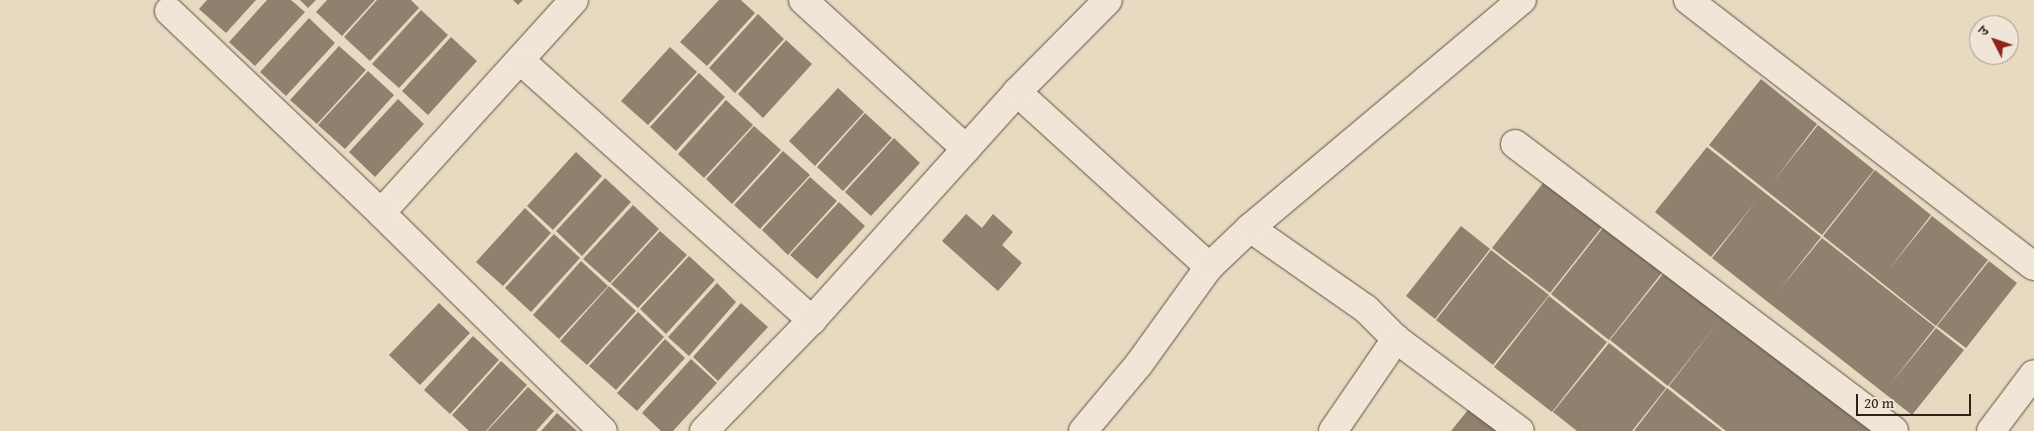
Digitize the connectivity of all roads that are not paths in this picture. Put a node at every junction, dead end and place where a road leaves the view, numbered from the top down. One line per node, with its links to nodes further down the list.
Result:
1 (574, 0): 7 (street)
2 (803, 0): 10 (street)
3 (1522, 0): 12 (street)
4 (1688, 0): 13 (street)
5 (1094, 5): 8 (street)
6 (169, 12): 11 (street)
7 (521, 61): 11 (street); 15 (street)
8 (1017, 92): 10 (street); 14 (street)
9 (1515, 144): 23 (street)
10 (966, 149): 15 (street)
11 (381, 213): 18 (street)
12 (1250, 228): 14 (street); 16 (street)
13 (2034, 266)
14 (1209, 267): 20 (street)
15 (812, 320): 19 (street)
16 (1396, 339): 21 (street); 22 (street)
17 (2034, 374): 24 (street)
18 (603, 431)
19 (704, 431)
20 (1083, 431)
21 (1334, 431)
22 (1520, 431)
23 (1894, 431)
24 (1991, 431)

